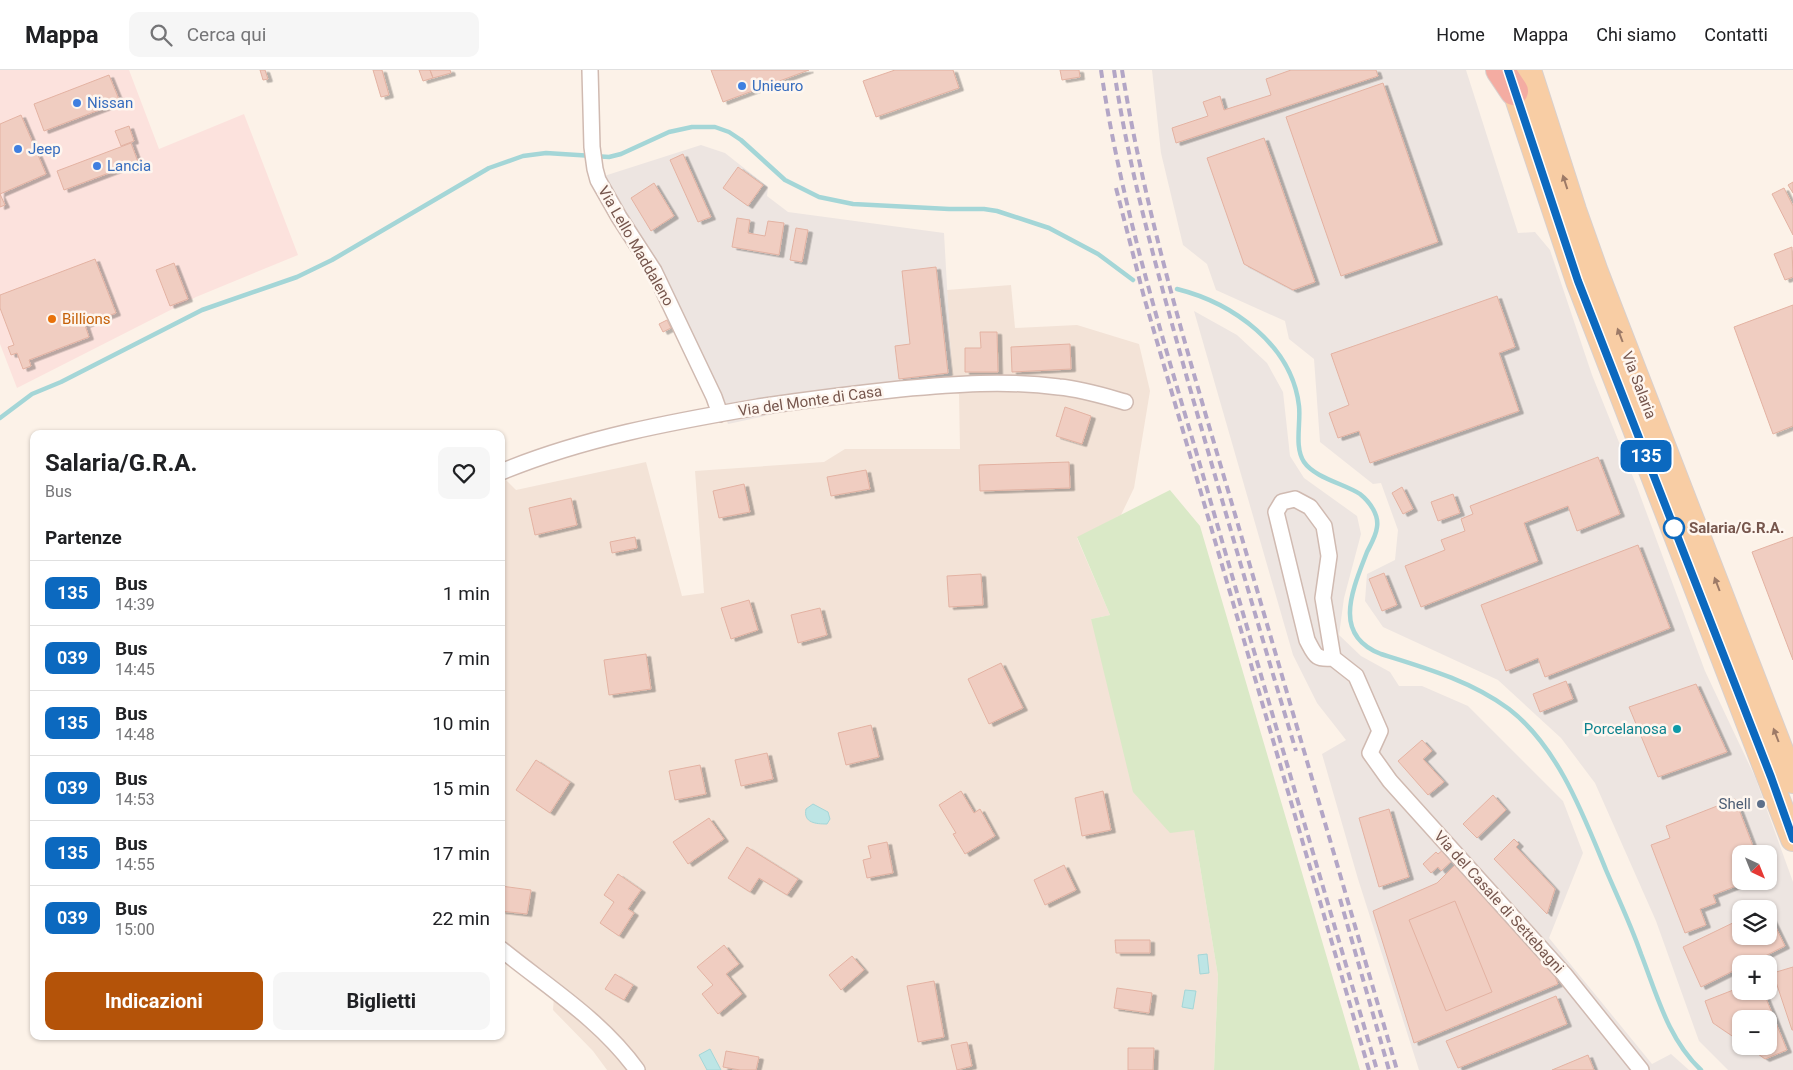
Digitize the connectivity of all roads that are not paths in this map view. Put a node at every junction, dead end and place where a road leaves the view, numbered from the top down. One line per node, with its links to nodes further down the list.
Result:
1 (590, 70): 4 (street, Via Lello Maddaleno)
2 (1513, 75): 7 (main road, Via Salaria, one-way to 2); 8 (main road, Via Salaria)
3 (1126, 402): 4 (street, Via del Monte di Casa)
4 (720, 414): 5 (street, Via del Monte di Casa)
5 (505, 471)
6 (1333, 658): 6 (street); 11 (street, Via del Casale di Settebagni)
7 (1793, 781)
8 (1793, 839)
9 (505, 952): 10 (street)
10 (637, 1070)
11 (1641, 1070)

